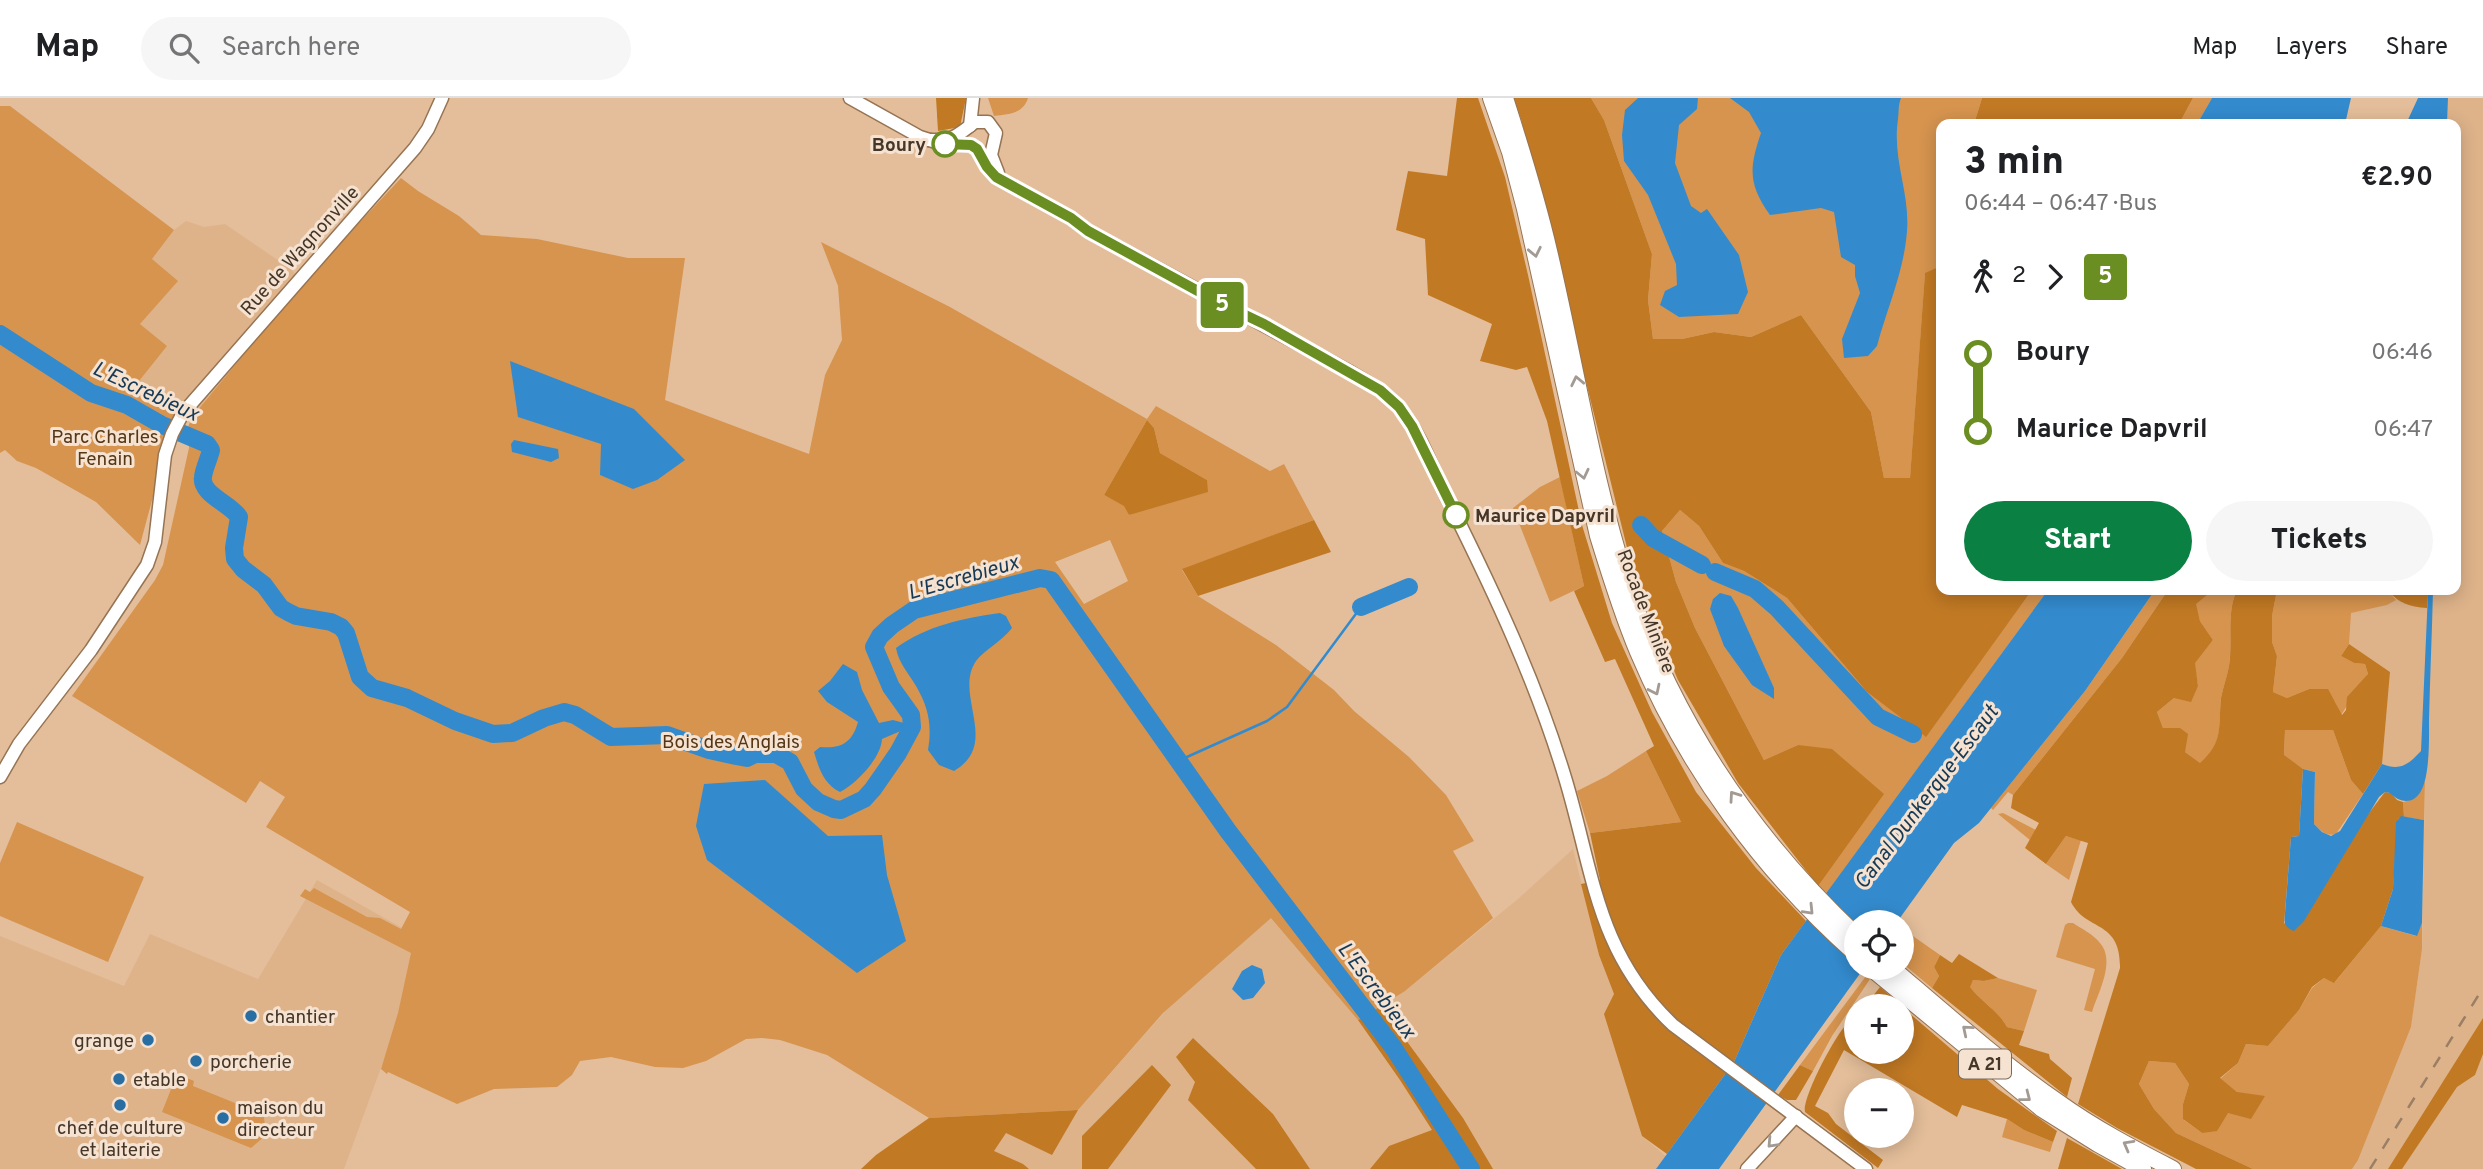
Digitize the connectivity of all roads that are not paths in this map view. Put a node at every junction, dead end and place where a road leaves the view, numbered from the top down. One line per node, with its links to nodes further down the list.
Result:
1 (442, 98): 12 (street, Rue de Wagnonville)
2 (850, 98): 8 (street)
3 (975, 98): 6 (street); 7 (street)
4 (1490, 98): 13 (highway, Rocade Minière, one-way to 13)
5 (1505, 98): 13 (highway, Rocade Minière, one-way to 5)
6 (988, 122): 7 (street); 9 (street)
7 (969, 127): 8 (street); 10 (street)
8 (928, 140): 10 (street)
9 (993, 144): 10 (street); 11 (street)
10 (974, 147): 11 (street)
11 (1012, 186): 19 (street)
12 (0, 777)
13 (1770, 856): 14 (highway, Rocade Minière); 15 (highway, Rocade Minière, one-way to 15)
14 (1844, 923)
15 (1844, 943)
16 (1889, 980): 18 (highway, A 21)
17 (1902, 980): 18 (highway, A 21)
18 (1921, 1002): 20 (highway, A 21)
19 (1793, 1114): 21 (street, one-way to 21); 22 (street)
20 (2081, 1126): 23 (highway, A 21); 24 (highway, A 21, one-way to 20)
21 (1747, 1169)
22 (1866, 1169)
23 (2143, 1169)
24 (2173, 1169)

